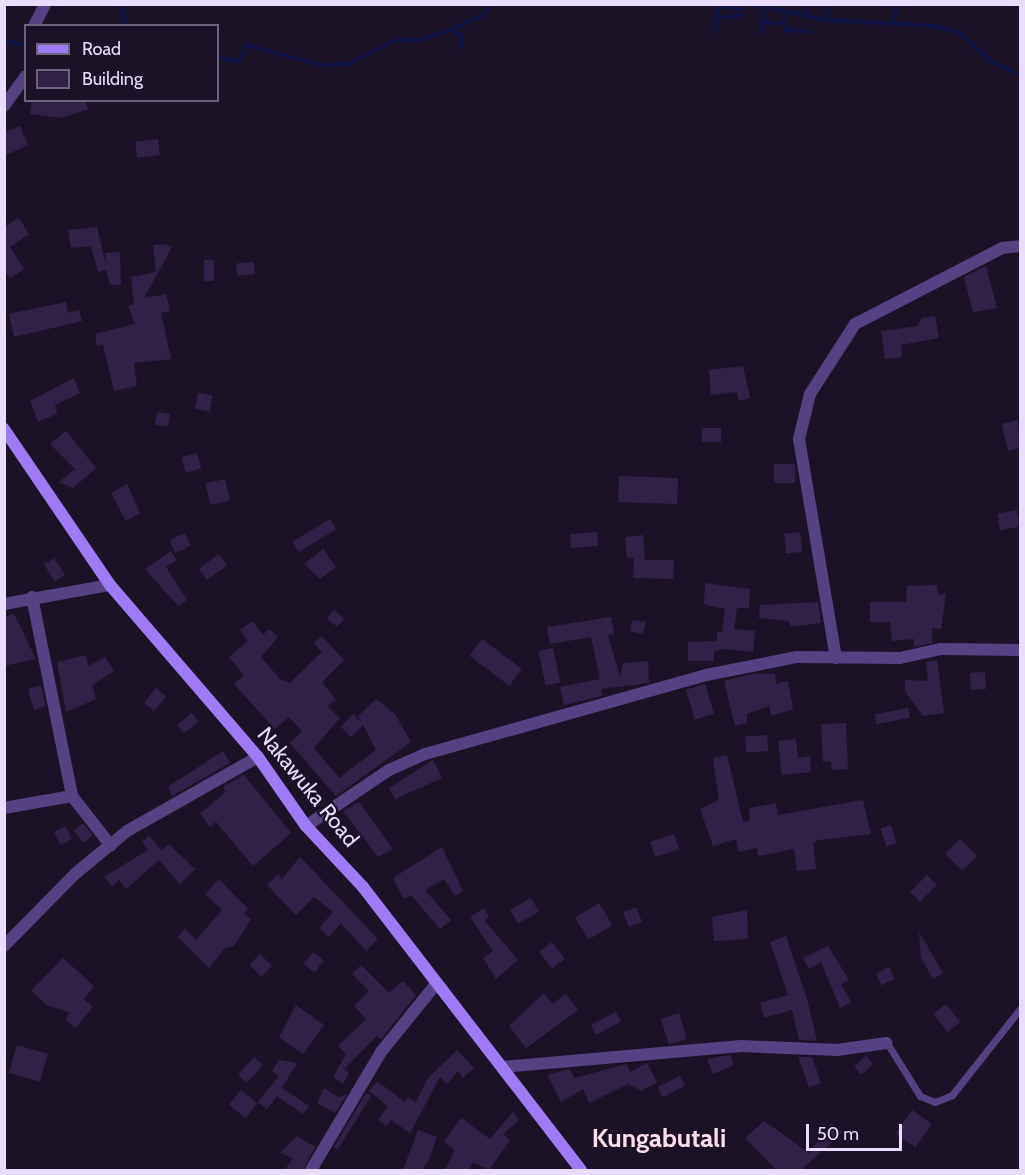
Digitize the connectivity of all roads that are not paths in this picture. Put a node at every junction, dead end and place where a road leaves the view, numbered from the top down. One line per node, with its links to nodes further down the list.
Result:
1 (45, 4): 2 (street)
2 (35, 24)
3 (24, 79): 4 (street)
4 (4, 106)
5 (1020, 246): 11 (street)
6 (4, 429): 7 (main road, Nakawuka Road)
7 (110, 585): 8 (street); 12 (main road, Nakawuka Road)
8 (32, 597): 9 (street); 13 (street)
9 (4, 604)
10 (1020, 650): 11 (street)
11 (836, 658): 15 (street)
12 (258, 757): 15 (main road, Nakawuka Road); 16 (street)
13 (72, 796): 14 (street); 16 (street)
14 (4, 808)
15 (306, 826): 18 (main road, Nakawuka Road)
16 (111, 846): 17 (street)
17 (4, 946)
18 (436, 984): 21 (main road, Nakawuka Road); 22 (street)
19 (1020, 1009): 20 (lane)
20 (887, 1043): 21 (street)
21 (502, 1067): 23 (main road, Nakawuka Road)
22 (311, 1170)
23 (581, 1170)

